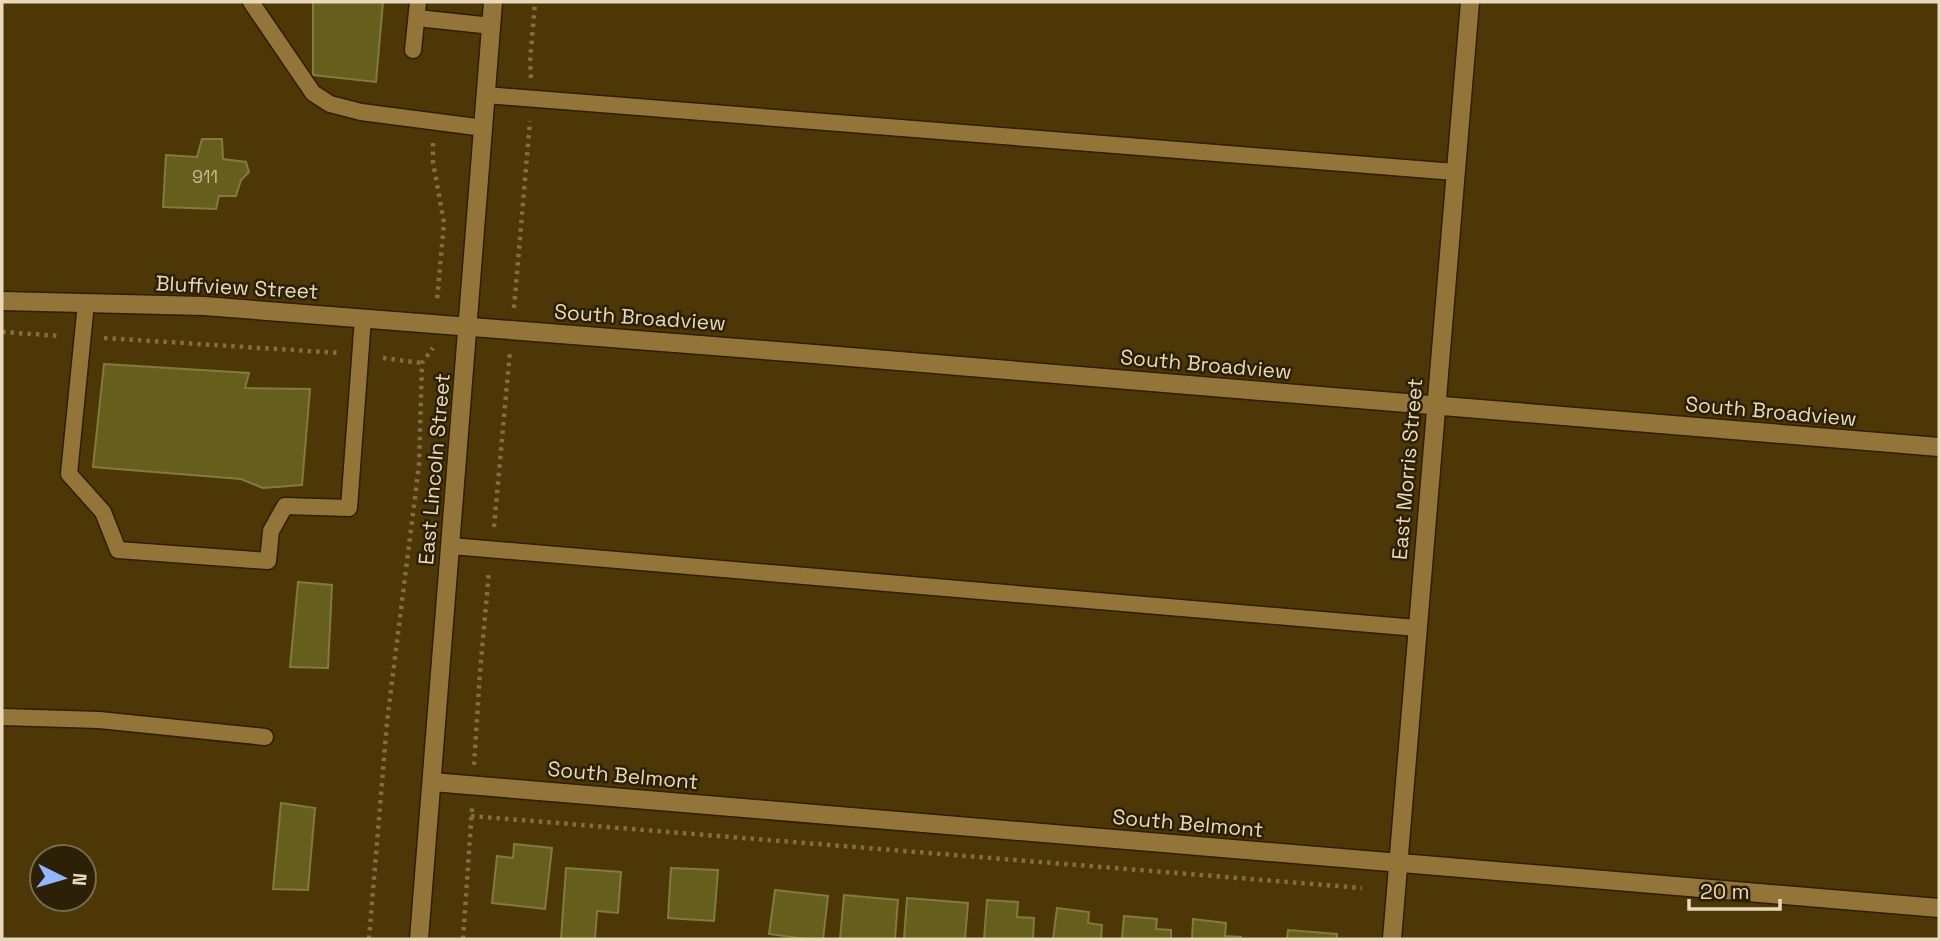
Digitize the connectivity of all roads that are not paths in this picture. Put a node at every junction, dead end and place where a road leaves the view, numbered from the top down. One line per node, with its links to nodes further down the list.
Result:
1 (251, 2): 8 (lane)
2 (494, 2): 5 (street, East Lincoln Street)
3 (1470, 2): 9 (street, East Morris Street)
4 (417, 10): 5 (lane); 6 (lane)
5 (492, 26): 7 (street, East Lincoln Street)
6 (413, 50)
7 (486, 96): 8 (street, East Lincoln Street); 9 (lane)
8 (484, 128): 13 (street, East Lincoln Street)
9 (1455, 172): 14 (street, East Morris Street)
10 (2, 301): 11 (street, Bluffview Street)
11 (86, 303): 12 (street, Bluffview Street); 12 (lane)
12 (363, 318): 13 (street, Bluffview Street)
13 (468, 327): 14 (street, South Broadview); 16 (street, East Lincoln Street)
14 (1435, 406): 15 (street, South Broadview); 17 (street, East Morris Street)
15 (1939, 447)
16 (451, 546): 17 (lane); 20 (street, East Lincoln Street)
17 (1417, 628): 21 (street, East Morris Street)
18 (2, 717): 19 (lane)
19 (265, 737)
20 (432, 782): 21 (street, South Belmont); 23 (street, East Lincoln Street)
21 (1398, 864): 22 (street, South Belmont); 24 (street, East Morris Street)
22 (1939, 908)
23 (419, 939)
24 (1392, 939)

